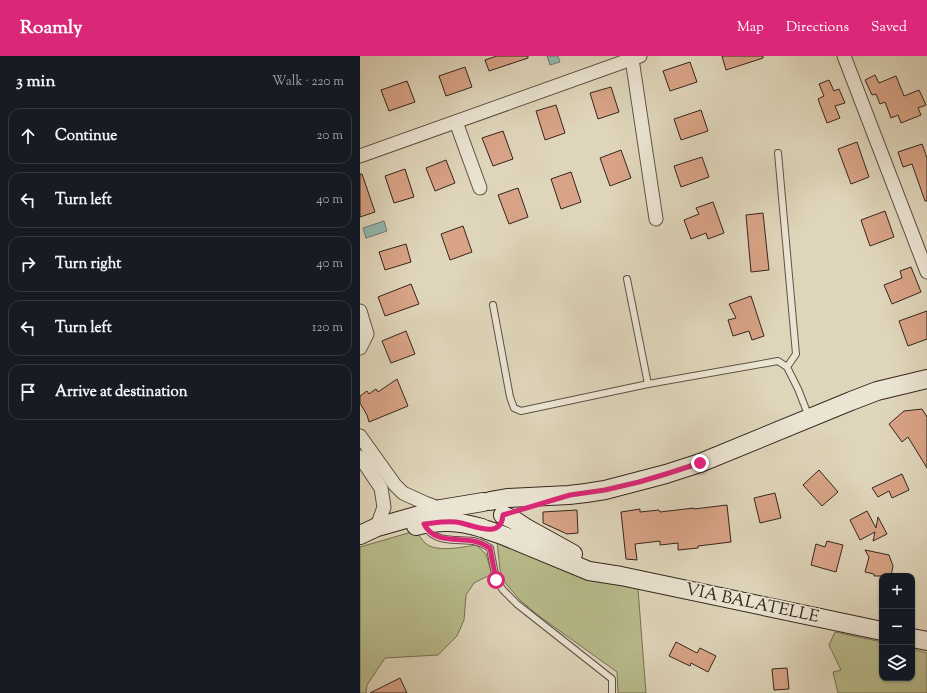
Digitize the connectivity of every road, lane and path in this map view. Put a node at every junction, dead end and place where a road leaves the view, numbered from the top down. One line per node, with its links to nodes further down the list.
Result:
1 (844, 56): 8 (street)
2 (636, 58): 3 (street); 7 (street)
3 (456, 122): 5 (street); 6 (street)
4 (778, 153): 13 (lane)
5 (360, 156)
6 (480, 188)
7 (656, 219)
8 (927, 272)
9 (627, 279): 15 (lane)
10 (493, 305): 15 (lane)
11 (360, 310): 12 (street)
12 (360, 348)
13 (787, 367): 15 (lane); 16 (lane)
14 (927, 379): 16 (main road)
15 (648, 384)
16 (810, 418): 21 (main road)
17 (360, 436): 19 (street)
18 (360, 457): 20 (street)
19 (403, 493): 24 (street); 26 (street)
20 (383, 495): 26 (street); 26 (street)
21 (570, 495): 22 (main road); 23 (main road)
22 (486, 502): 24 (main road); 25 (main road); 28 (main road)
23 (528, 507): 25 (main road); 27 (main road)
24 (441, 509): 26 (main road)
25 (503, 515): 27 (main road); 28 (main road)
26 (402, 526): 28 (main road); 29 (main road); 34 (lane)
27 (526, 528): 30 (main road)
28 (485, 529): 30 (main road)
29 (360, 536)
30 (622, 576): 31 (main road, VIA BALATELLE)
31 (879, 630)
32 (915, 639): 33 (main road)
33 (927, 642)
34 (612, 693)

